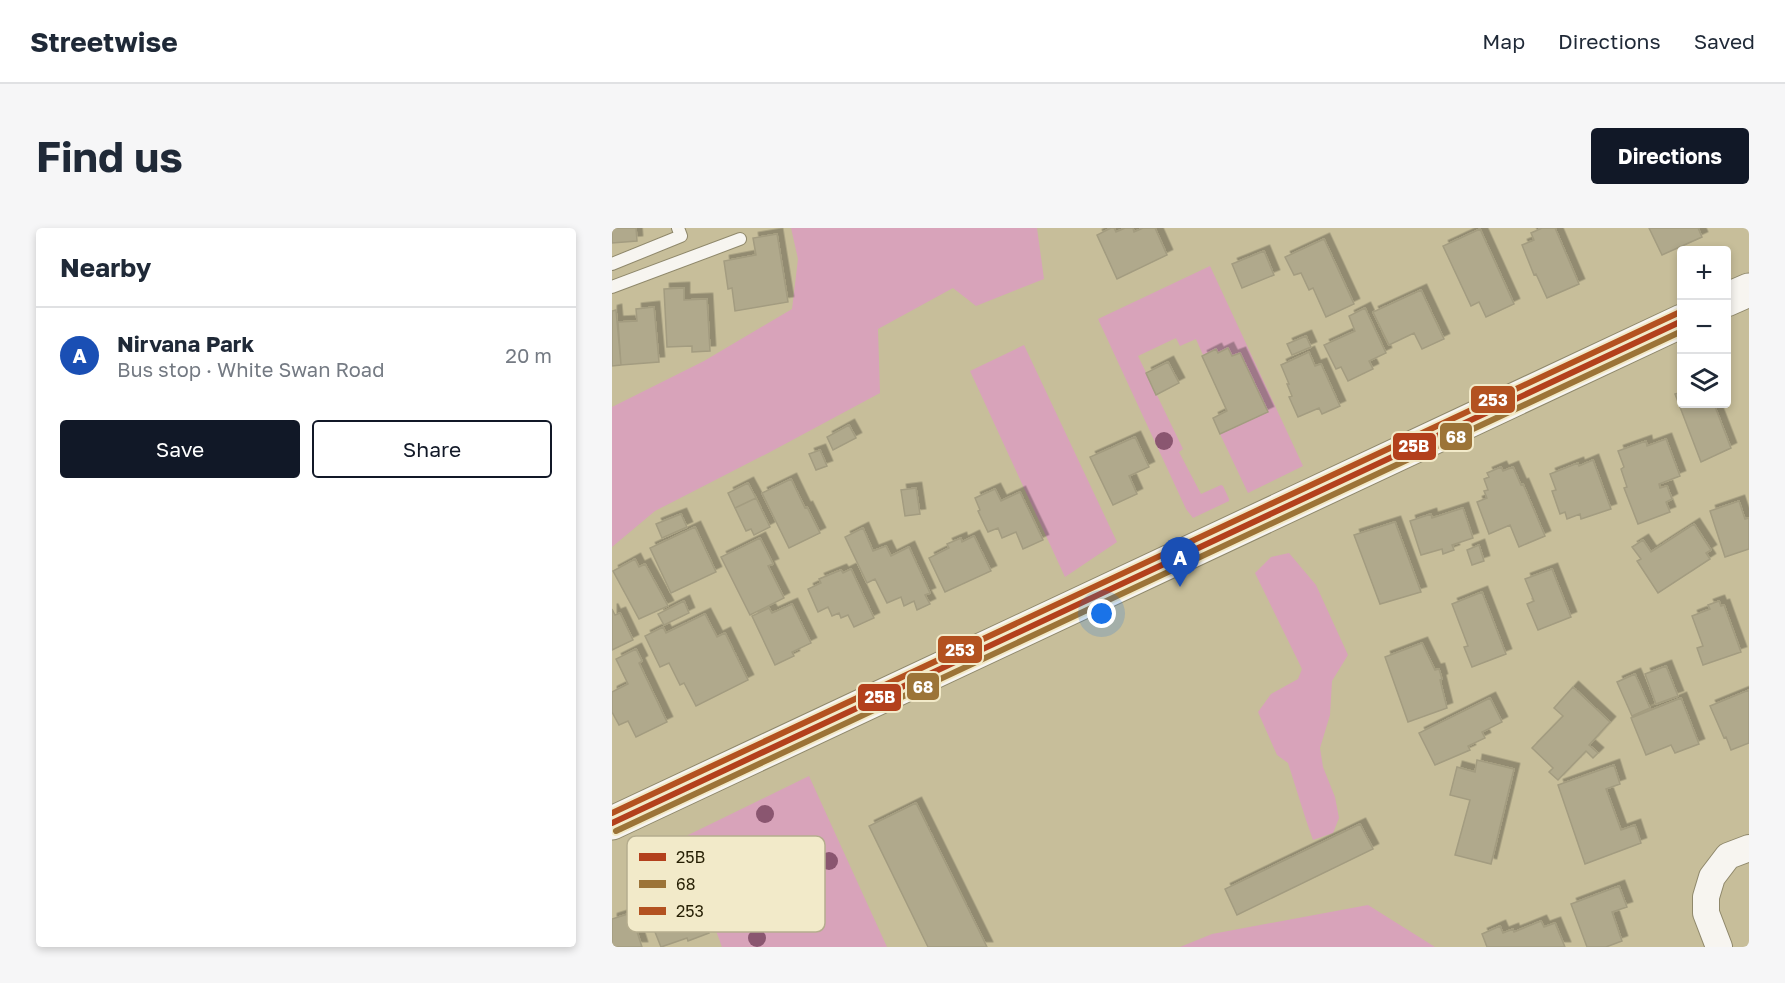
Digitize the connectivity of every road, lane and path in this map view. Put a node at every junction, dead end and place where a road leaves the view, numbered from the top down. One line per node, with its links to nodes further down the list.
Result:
1 (678, 228): 3 (lane)
2 (740, 239): 4 (lane)
3 (612, 264)
4 (612, 287)
5 (1749, 290): 6 (main road)
6 (1731, 298)
7 (1677, 323): 8 (main road)
8 (612, 823)
9 (1749, 848): 10 (street)
10 (1719, 947)

